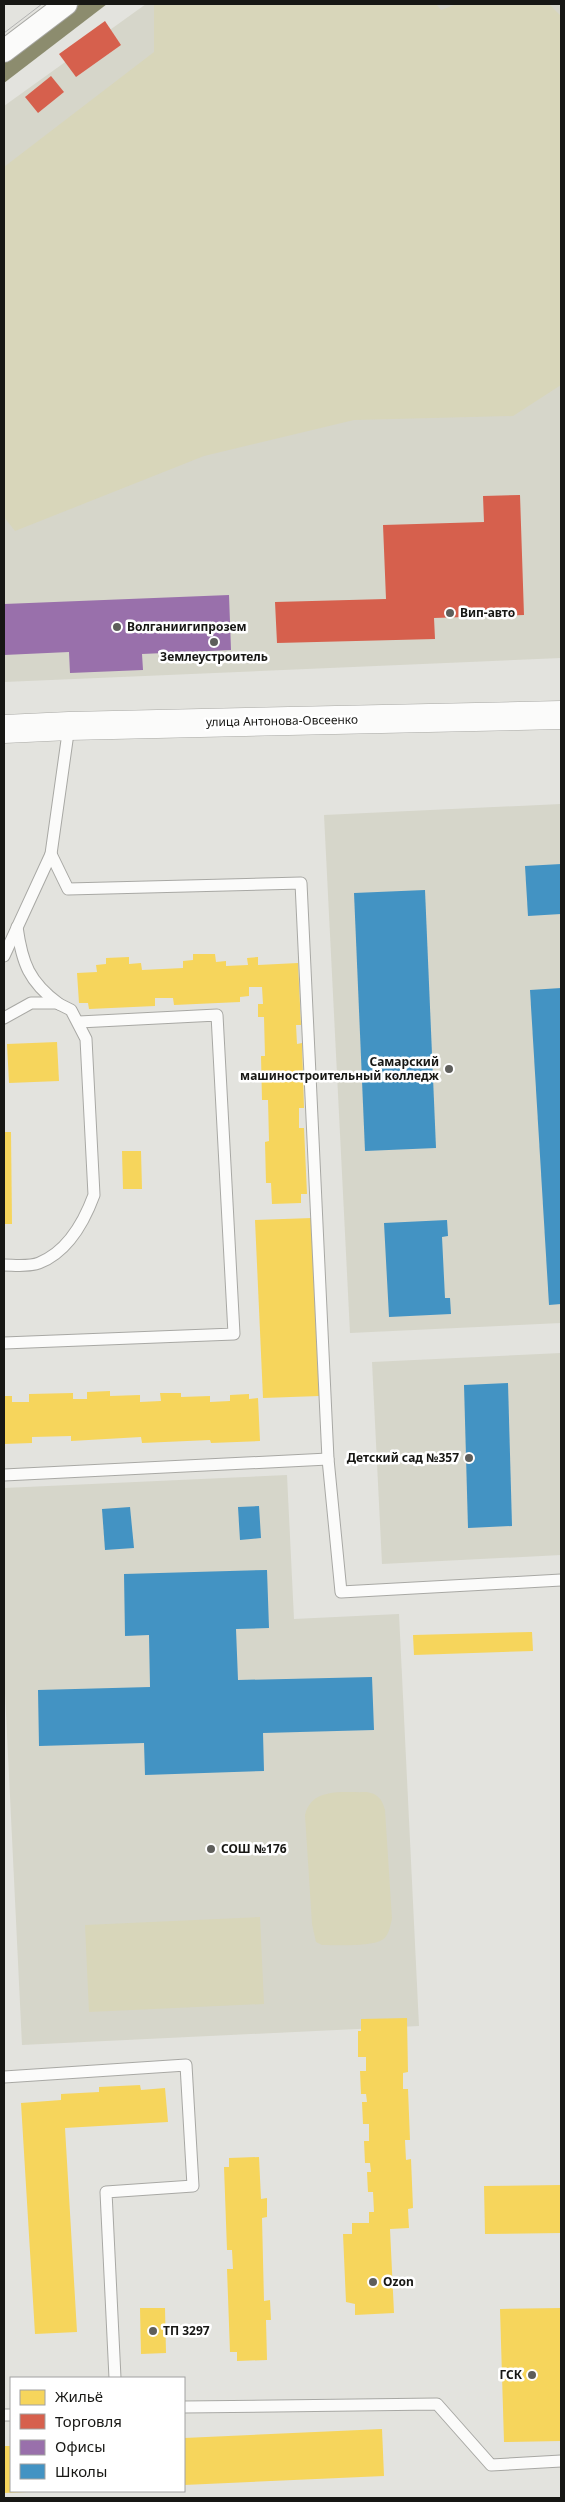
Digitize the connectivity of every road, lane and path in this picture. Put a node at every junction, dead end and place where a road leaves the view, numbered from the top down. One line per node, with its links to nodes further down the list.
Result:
1 (66, 4): 2 (street)
2 (4, 51)
3 (561, 715): 4 (main road, улица Антонова-Овсеенко)
4 (69, 726): 5 (main road, улица Антонова-Овсеенко); 6 (lane)
5 (4, 730)
6 (51, 854): 7 (lane); 14 (lane)
7 (17, 927): 8 (lane); 9 (lane)
8 (4, 956)
9 (62, 1006): 10 (lane); 11 (lane)
10 (4, 1018)
11 (79, 1022): 12 (lane); 13 (lane)
12 (4, 1266)
13 (4, 1343)
14 (328, 1459): 15 (lane); 16 (lane)
15 (4, 1475)
16 (561, 1580)
17 (4, 2077): 18 (lane)
18 (115, 2377)
19 (185, 2407): 20 (lane)
20 (561, 2461)

